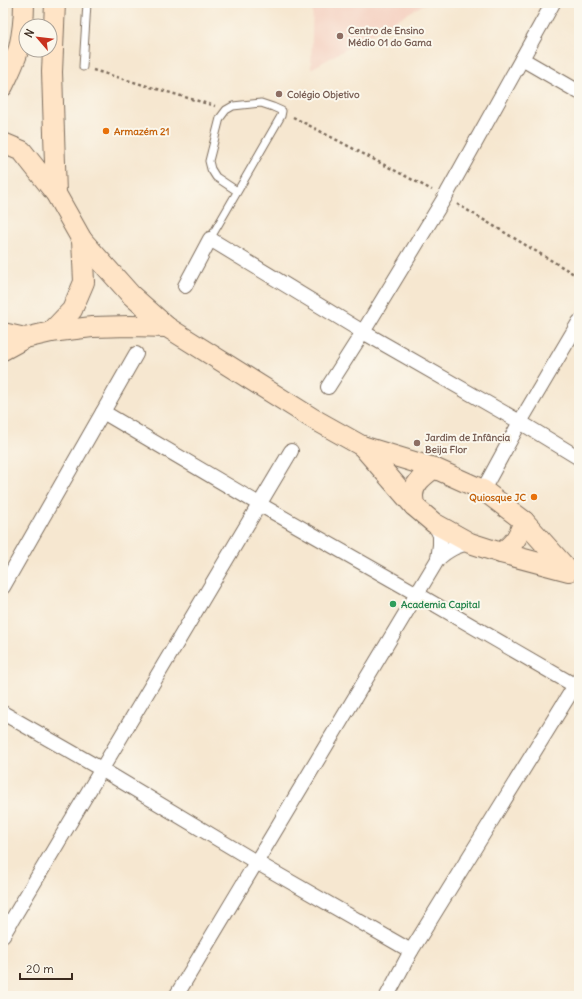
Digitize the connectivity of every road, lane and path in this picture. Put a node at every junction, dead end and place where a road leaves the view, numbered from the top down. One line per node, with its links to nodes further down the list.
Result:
1 (24, 3): 7 (street)
2 (55, 3): 12 (street)
3 (87, 3): 6 (lane)
4 (553, 3): 5 (street)
5 (522, 59): 8 (street); 19 (street)
6 (83, 67): 9 (path)
7 (3, 86)
8 (579, 92)
9 (226, 110): 11 (lane); 11 (lane)
10 (3, 143): 12 (street)
11 (237, 191): 13 (lane)
12 (56, 194): 14 (street)
13 (210, 239): 15 (street); 19 (street)
14 (82, 240): 17 (street); 18 (street)
15 (184, 286)
16 (579, 322): 26 (street)
17 (167, 327): 18 (street); 27 (street)
18 (51, 332): 21 (street)
19 (363, 332): 24 (street); 26 (street)
20 (3, 333): 21 (street)
21 (25, 338): 22 (street)
22 (3, 350)
23 (136, 354): 25 (street)
24 (328, 387)
25 (103, 412): 32 (street); 40 (street)
26 (520, 422): 29 (street); 31 (street)
27 (362, 446): 30 (street); 33 (street)
28 (291, 451): 32 (street)
29 (579, 458)
30 (434, 468): 31 (street); 33 (street)
31 (483, 490): 34 (street)
32 (259, 504): 41 (street); 44 (street)
33 (414, 506): 35 (street)
34 (524, 521): 37 (street); 39 (street)
35 (434, 523): 36 (street); 38 (street)
36 (470, 543): 37 (street); 38 (street)
37 (501, 554): 39 (street)
38 (438, 559): 41 (street)
39 (574, 573)
40 (3, 587)
41 (417, 594): 42 (street); 45 (street)
42 (578, 684): 47 (street)
43 (3, 713): 44 (street)
44 (102, 769): 45 (street); 46 (street)
45 (256, 862): 47 (street); 48 (street)
46 (3, 935)
47 (411, 951): 49 (street)
48 (176, 996)
49 (387, 996)

